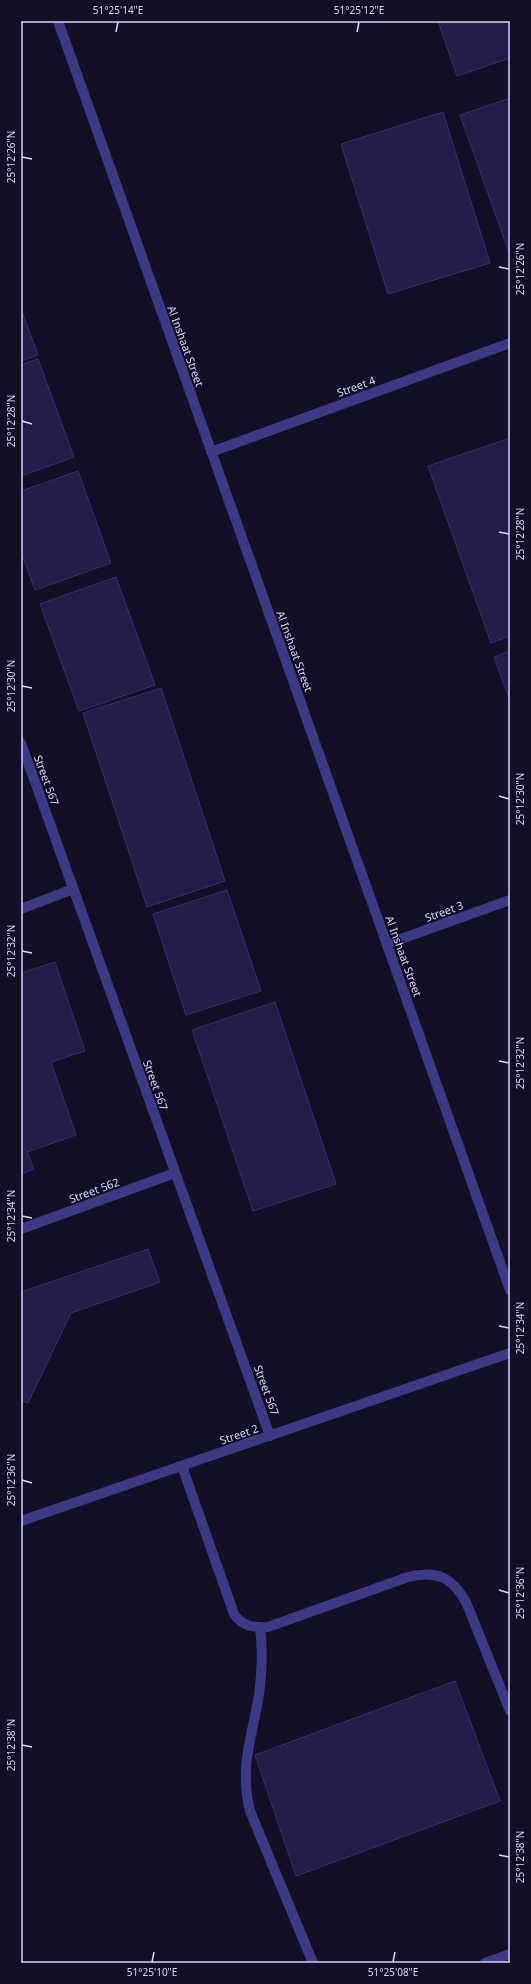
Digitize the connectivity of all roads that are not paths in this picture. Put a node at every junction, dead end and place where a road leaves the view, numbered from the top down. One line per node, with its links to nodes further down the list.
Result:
1 (58, 21): 3 (street, Al Inshaat Street)
2 (510, 343): 3 (street, Street 4)
3 (211, 452): 8 (street, Al Inshaat Street)
4 (21, 743): 5 (street, Street 567)
5 (73, 889): 7 (street); 9 (street, Street 567)
6 (510, 900): 8 (street, Street 3)
7 (21, 909)
8 (387, 944): 11 (street, Al Inshaat Street)
9 (175, 1173): 10 (street, Street 562); 13 (street, Street 567)
10 (21, 1229)
11 (510, 1290)
12 (510, 1353): 13 (street, Street 2)
13 (270, 1436): 14 (street, Street 2)
14 (182, 1466): 15 (street, Street 2); 16 (street)
15 (21, 1521)
16 (260, 1627): 17 (street); 19 (street)
17 (510, 1711)
18 (510, 1954): 20 (street)
19 (313, 1963)
20 (486, 1963)

